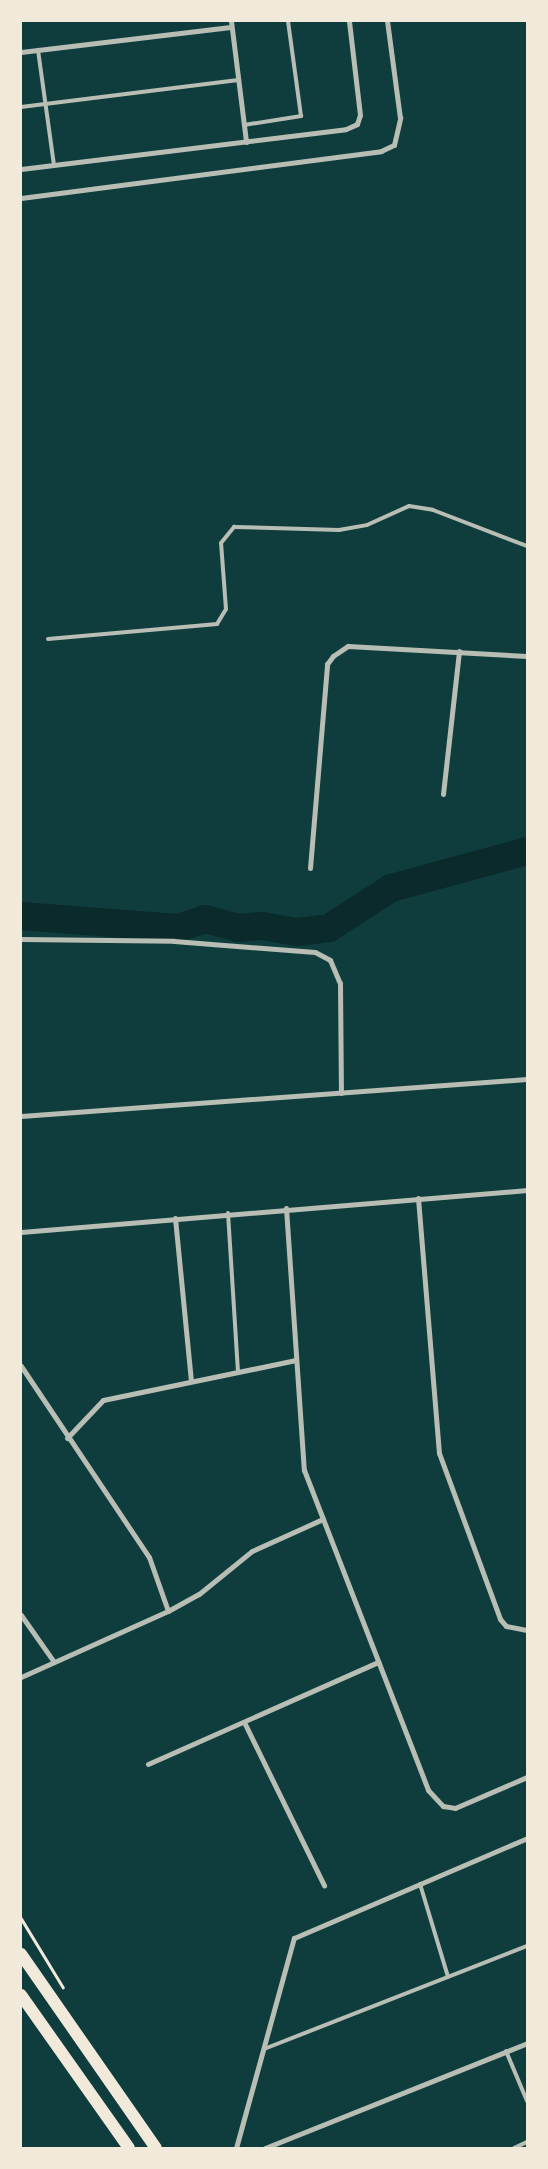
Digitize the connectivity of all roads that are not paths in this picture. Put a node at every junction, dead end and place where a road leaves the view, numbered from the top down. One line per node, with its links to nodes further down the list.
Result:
1 (288, 21): 10 (lane)
2 (348, 21): 11 (street)
3 (386, 21): 14 (street)
4 (231, 24): 5 (street); 7 (street)
5 (38, 50): 6 (street); 8 (lane)
6 (21, 52)
7 (238, 80): 8 (lane); 10 (street)
8 (46, 104): 9 (lane); 12 (lane)
9 (21, 107)
10 (244, 125): 11 (street)
11 (246, 142): 12 (street)
12 (54, 165): 13 (street)
13 (21, 169)
14 (21, 198)
15 (527, 546): 16 (lane)
16 (48, 639)
17 (459, 651): 18 (street); 19 (street); 20 (street)
18 (527, 656)
19 (443, 794)
20 (310, 868)
21 (21, 939): 23 (street)
22 (527, 1079): 23 (street)
23 (341, 1093): 24 (street)
24 (21, 1116)
25 (527, 1190): 26 (street)
26 (418, 1198): 27 (street); 39 (street)
27 (286, 1208): 28 (street); 31 (street)
28 (228, 1214): 29 (street); 33 (lane)
29 (175, 1218): 30 (street); 34 (street)
30 (21, 1232)
31 (296, 1360): 33 (street); 36 (street)
32 (21, 1366): 35 (street)
33 (238, 1372): 34 (street)
34 (191, 1382): 35 (street)
35 (67, 1438): 37 (street)
36 (323, 1519): 37 (street); 41 (street)
37 (168, 1611): 40 (street)
38 (21, 1615): 40 (street)
39 (527, 1630)
40 (54, 1662): 42 (street)
41 (378, 1662): 43 (street); 45 (street)
42 (21, 1676)
43 (244, 1722): 44 (street); 48 (street)
44 (148, 1764)
45 (527, 1777)
46 (527, 1838): 47 (street)
47 (420, 1884): 51 (lane); 54 (street)
48 (324, 1885)
49 (527, 1946): 51 (lane)
50 (21, 1954): 59 (highway)
51 (448, 1976): 54 (lane)
52 (21, 1995): 58 (highway)
53 (527, 2043): 55 (street)
54 (263, 2049): 60 (street)
55 (506, 2051): 56 (lane); 61 (street)
56 (527, 2101)
57 (527, 2142): 62 (lane)
58 (129, 2148)
59 (156, 2148)
60 (236, 2148)
61 (266, 2148)
62 (514, 2148)

